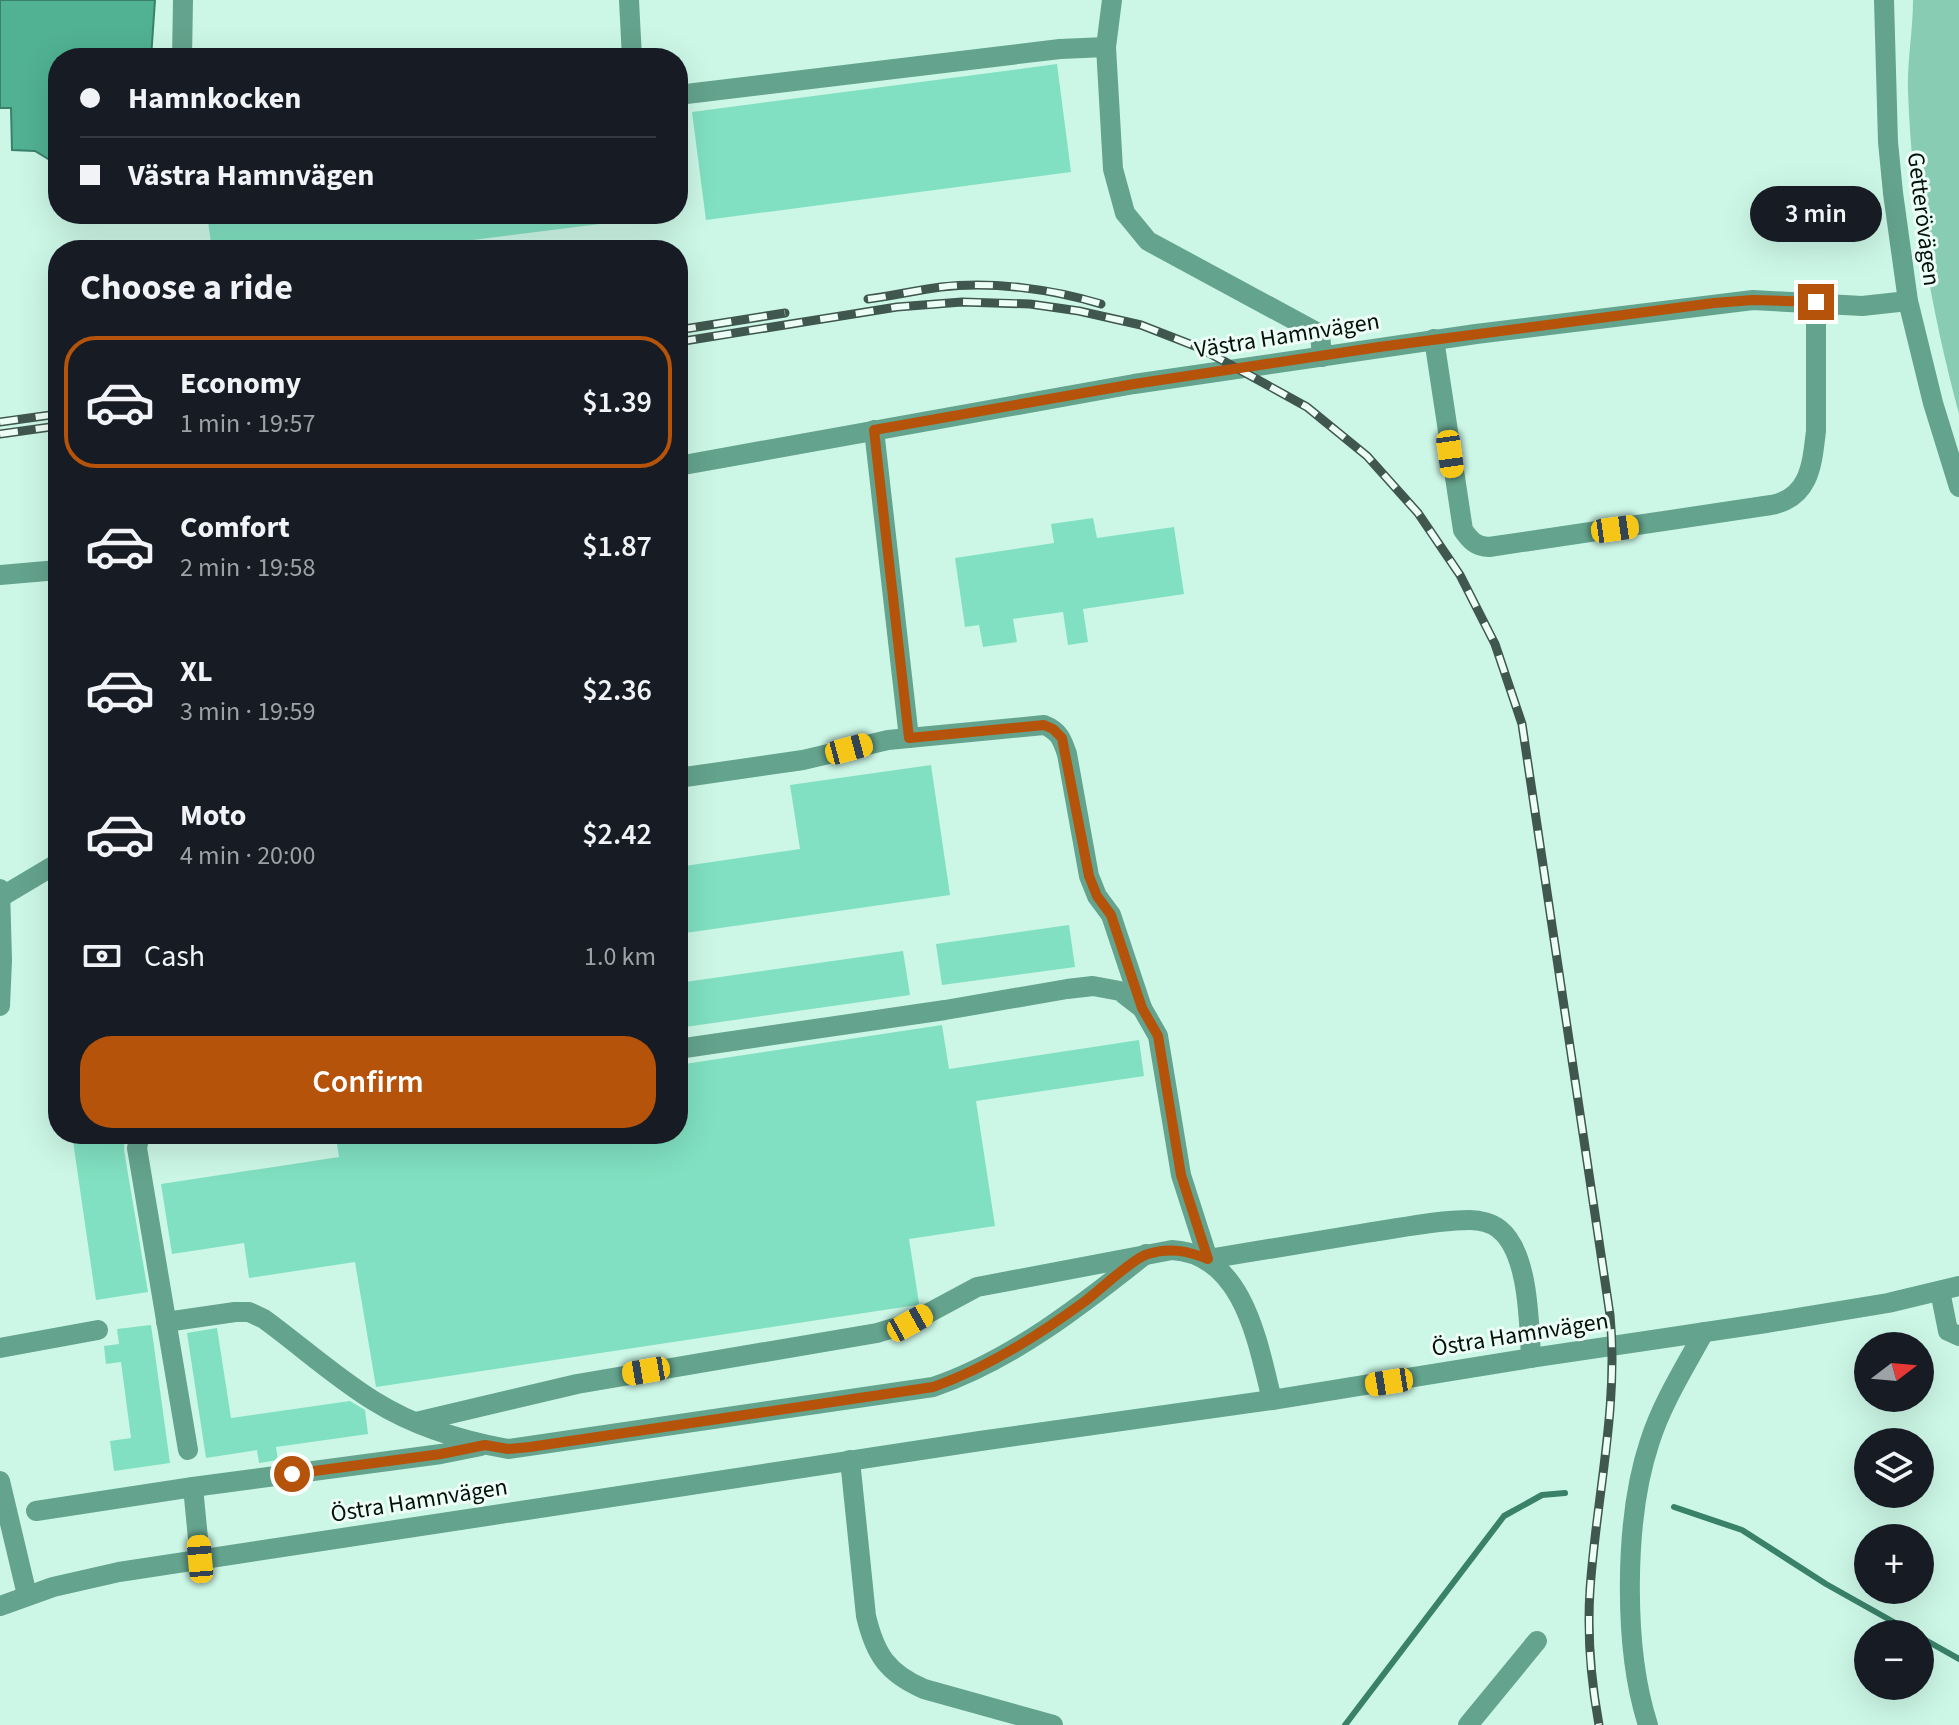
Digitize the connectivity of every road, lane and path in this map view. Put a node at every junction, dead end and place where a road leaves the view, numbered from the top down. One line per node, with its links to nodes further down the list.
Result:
1 (183, 0): 6 (street)
2 (629, 0): 7 (street)
3 (1112, 0): 5 (street)
4 (1884, 0): 9 (street, Getterövägen)
5 (1106, 47): 8 (street); 12 (street)
6 (182, 48)
7 (631, 48)
8 (688, 94)
9 (1908, 301): 10 (street, Västra Hamnvägen); 15 (street, Getterövägen)
10 (1816, 302): 11 (street, Västra Hamnvägen); 11 (street)
11 (1434, 339): 12 (street, Västra Hamnvägen)
12 (1322, 357): 13 (street, Västra Hamnvägen)
13 (874, 430): 14 (street, Västra Hamnvägen); 18 (street)
14 (688, 464)
15 (1959, 487)
16 (48, 571): 17 (street)
17 (0, 575)
18 (909, 738): 19 (street); 24 (street)
19 (688, 777)
20 (48, 869): 22 (street)
21 (0, 889): 22 (street)
22 (1, 897): 23 (street)
23 (0, 1006)
24 (1142, 1008): 25 (street); 28 (street)
25 (688, 1047)
26 (138, 1144): 30 (street)
27 (1146, 1254): 28 (street); 37 (street); 38 (street)
28 (1208, 1259): 35 (street); 36 (street)
29 (1950, 1288): 32 (street, Östra Hamnvägen); 33 (street)
30 (166, 1322): 37 (street); 39 (street)
31 (98, 1330): 34 (street)
32 (1704, 1332): 35 (street, Östra Hamnvägen); 50 (street)
33 (1959, 1336)
34 (0, 1348)
35 (1531, 1358): 36 (street, Östra Hamnvägen)
36 (1272, 1400): 40 (street, Östra Hamnvägen)
37 (416, 1422): 38 (street)
38 (485, 1445): 42 (street)
39 (188, 1450)
40 (850, 1460): 44 (street, Östra Hamnvägen); 48 (street)
41 (0, 1481): 45 (street)
42 (193, 1487): 43 (street); 44 (street)
43 (36, 1511)
44 (200, 1559): 45 (street, Östra Hamnvägen)
45 (27, 1595): 46 (street, Östra Hamnvägen)
46 (0, 1606)
47 (1537, 1641): 49 (street)
48 (1053, 1725)
49 (1468, 1725)
50 (1648, 1725)

